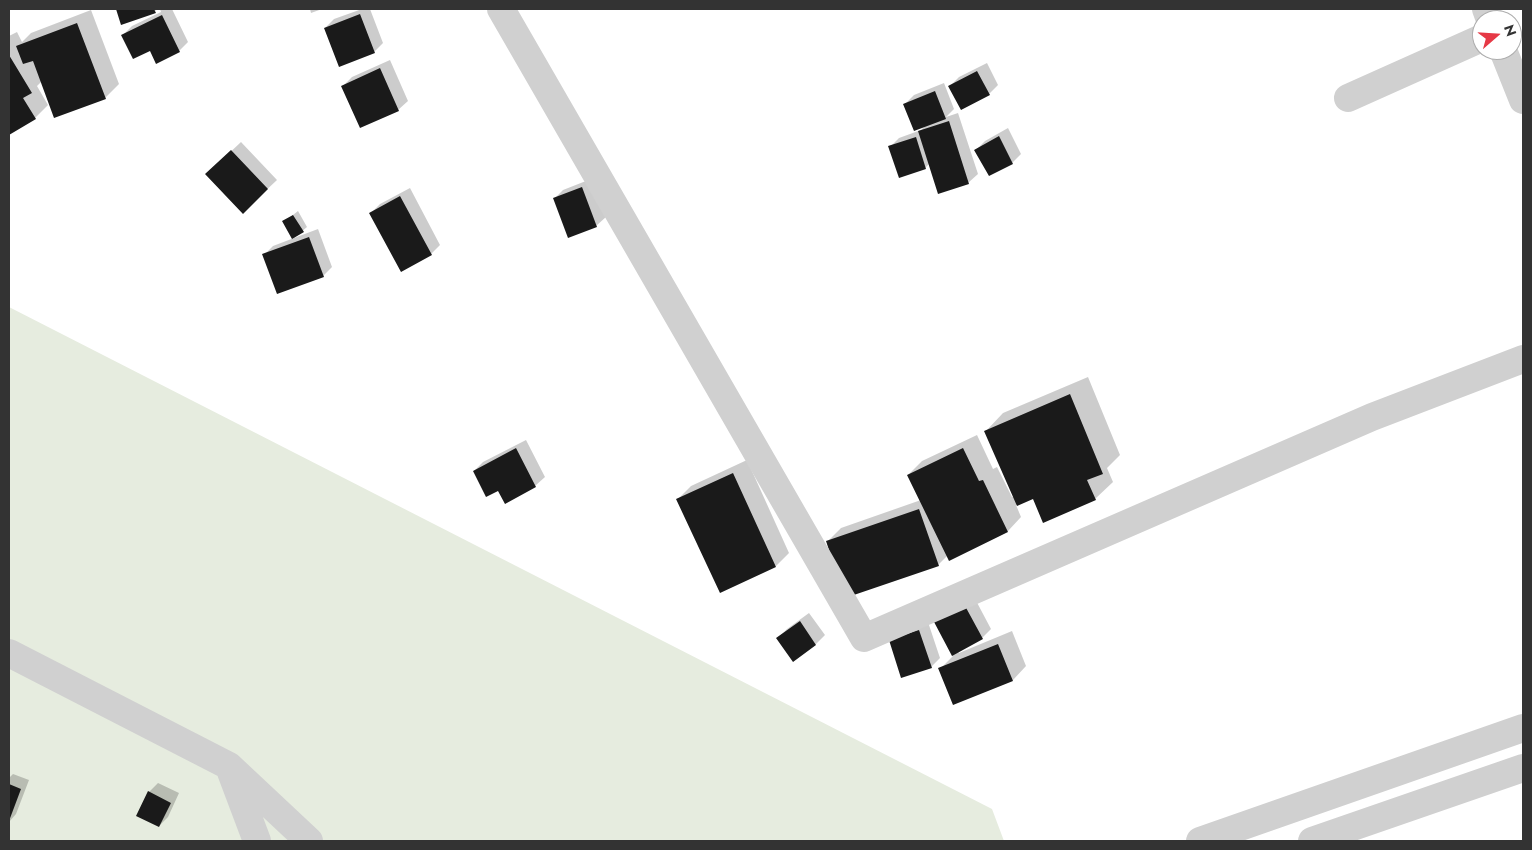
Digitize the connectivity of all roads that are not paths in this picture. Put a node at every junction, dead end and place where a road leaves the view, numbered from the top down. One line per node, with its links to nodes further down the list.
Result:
1 (501, 9): 6 (street)
2 (1472, 42): 4 (street)
3 (1507, 60): 5 (street)
4 (1348, 98)
5 (1523, 100)
6 (1523, 359)
7 (9, 653): 9 (street)
8 (1523, 728): 13 (street)
9 (229, 766): 11 (street); 12 (street)
10 (1523, 768): 14 (street)
11 (257, 841)
12 (309, 841)
13 (1200, 841)
14 (1312, 841)

